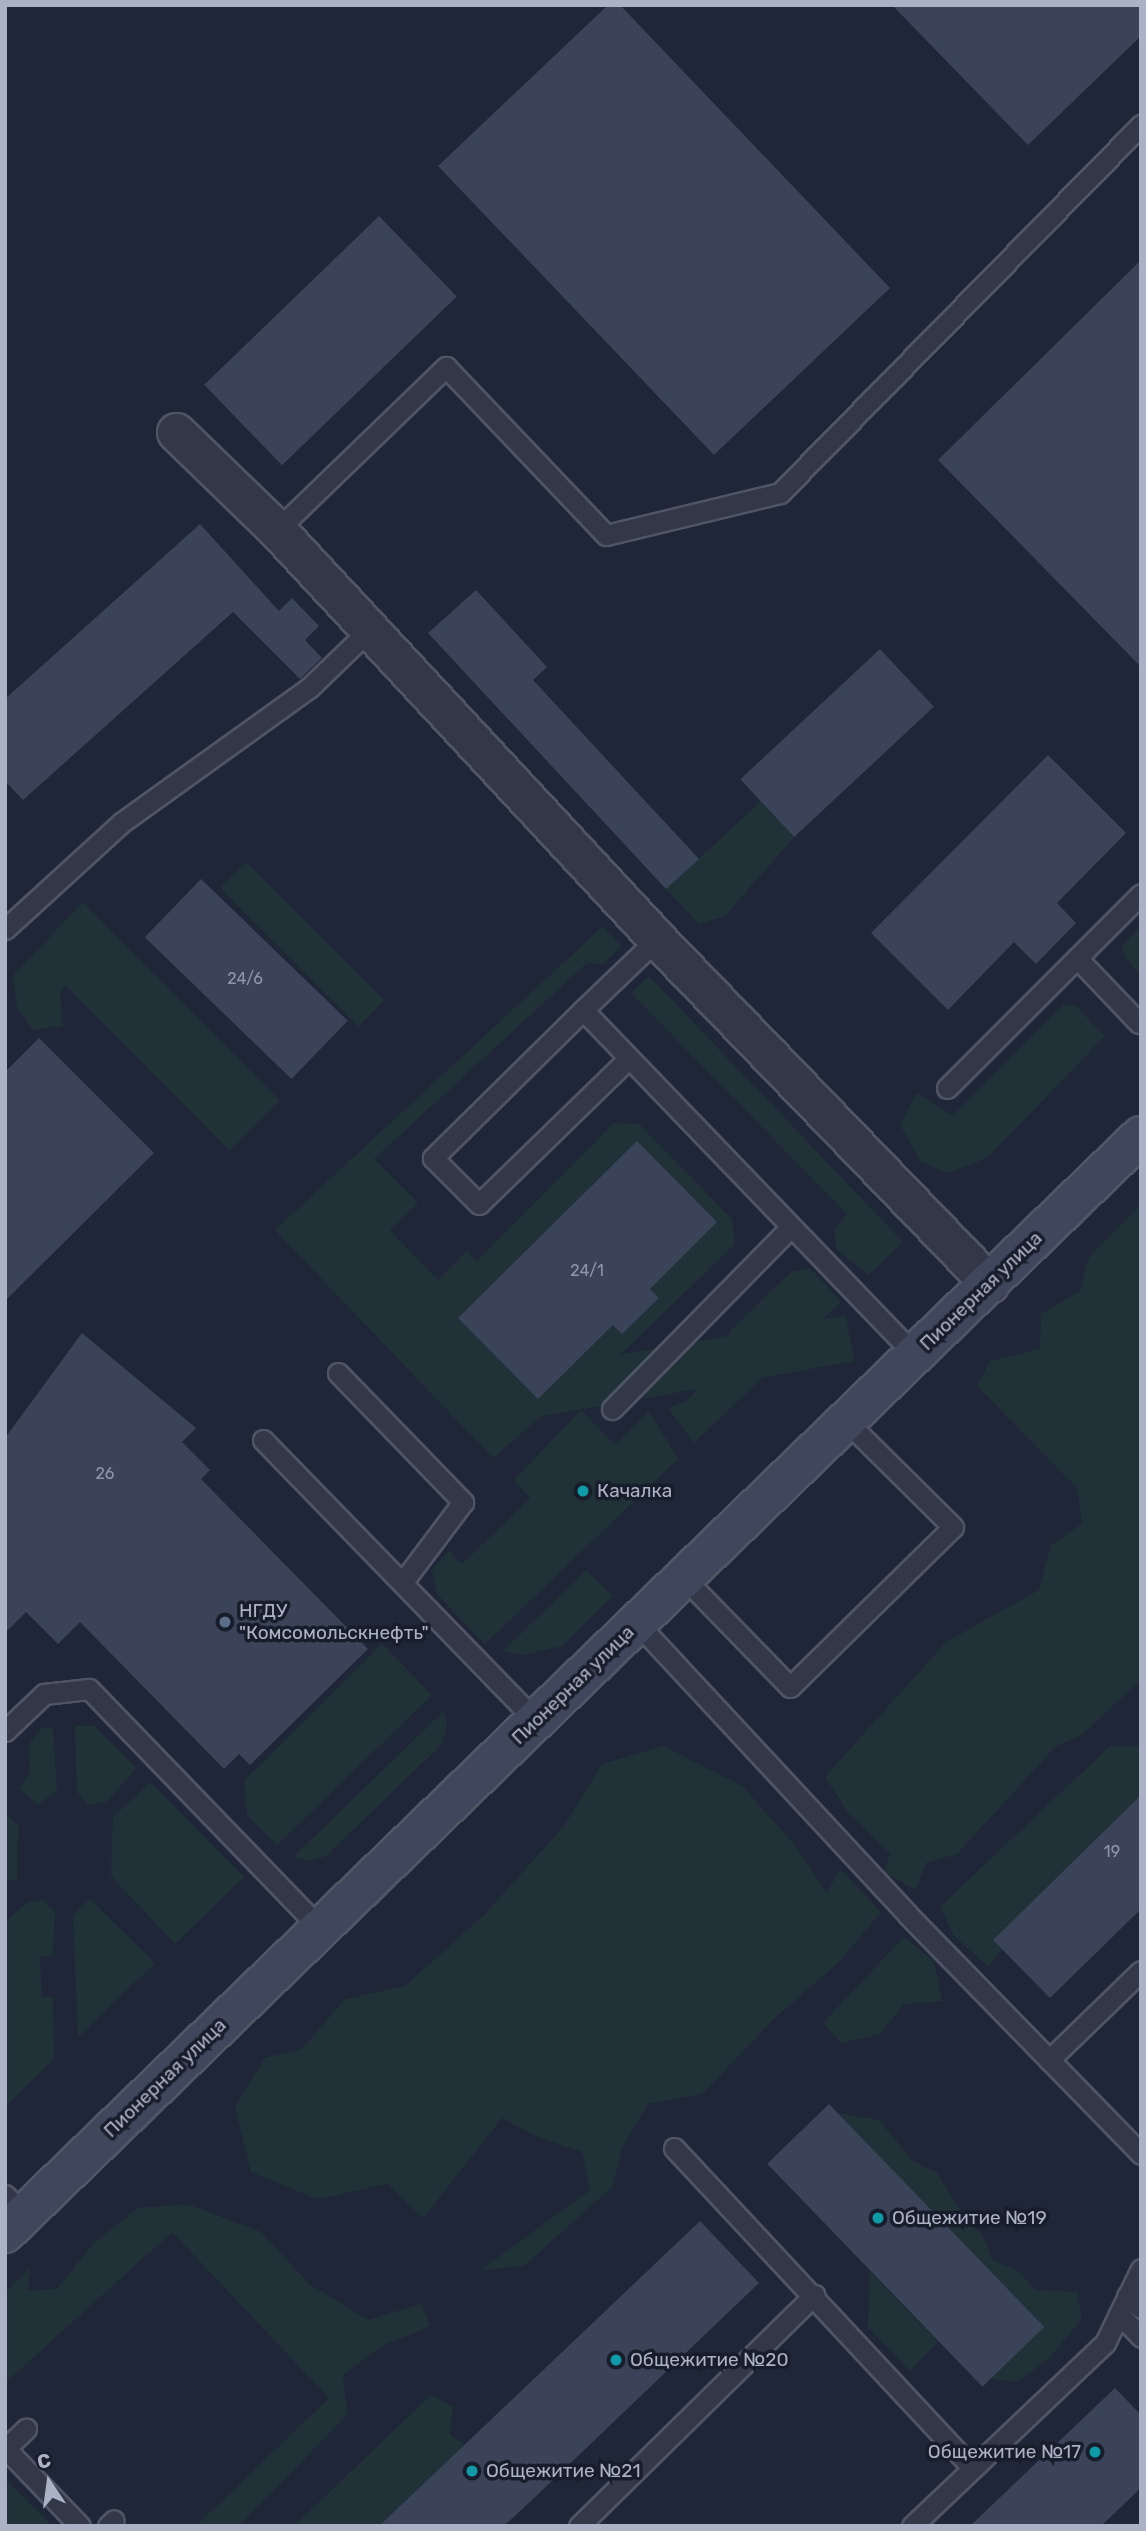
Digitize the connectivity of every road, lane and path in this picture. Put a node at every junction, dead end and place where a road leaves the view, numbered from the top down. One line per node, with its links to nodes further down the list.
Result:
1 (1138, 132): 3 (lane)
2 (176, 432): 3 (street)
3 (277, 530): 4 (street)
4 (369, 630): 6 (lane); 7 (street)
5 (1141, 894): 8 (lane)
6 (5, 929)
7 (657, 939): 9 (lane); 15 (street)
8 (1077, 958): 10 (lane); 12 (lane)
9 (583, 1010): 11 (lane); 11 (lane)
10 (1139, 1023)
11 (629, 1058): 14 (lane)
12 (947, 1088)
13 (1141, 1136): 15 (main road, Пионерная улица)
14 (791, 1227): 16 (lane); 18 (lane)
15 (989, 1284): 16 (main road, Пионерная улица)
16 (915, 1355): 19 (main road, Пионерная улица)
17 (338, 1373): 22 (lane)
18 (612, 1409)
19 (846, 1422): 21 (main road, Пионерная улица); 21 (lane)
20 (264, 1440): 22 (lane)
21 (684, 1578): 23 (main road, Пионерная улица)
22 (402, 1583): 24 (lane)
23 (637, 1623): 24 (main road, Пионерная улица); 28 (lane)
24 (536, 1721): 26 (main road, Пионерная улица)
25 (5, 1731): 26 (lane)
26 (319, 1927): 31 (main road, Пионерная улица)
27 (1141, 1971): 28 (lane)
28 (1049, 2060): 30 (lane)
29 (674, 2148): 33 (lane)
30 (1141, 2154)
31 (12, 2214)
32 (1141, 2269): 34 (lane)
33 (814, 2295): 38 (lane); 40 (lane)
34 (1129, 2306): 35 (lane); 38 (lane)
35 (1141, 2337)
36 (26, 2430): 37 (lane)
37 (6, 2448): 39 (lane)
38 (971, 2466): 41 (lane)
39 (80, 2526)
40 (579, 2526)
41 (912, 2526)

